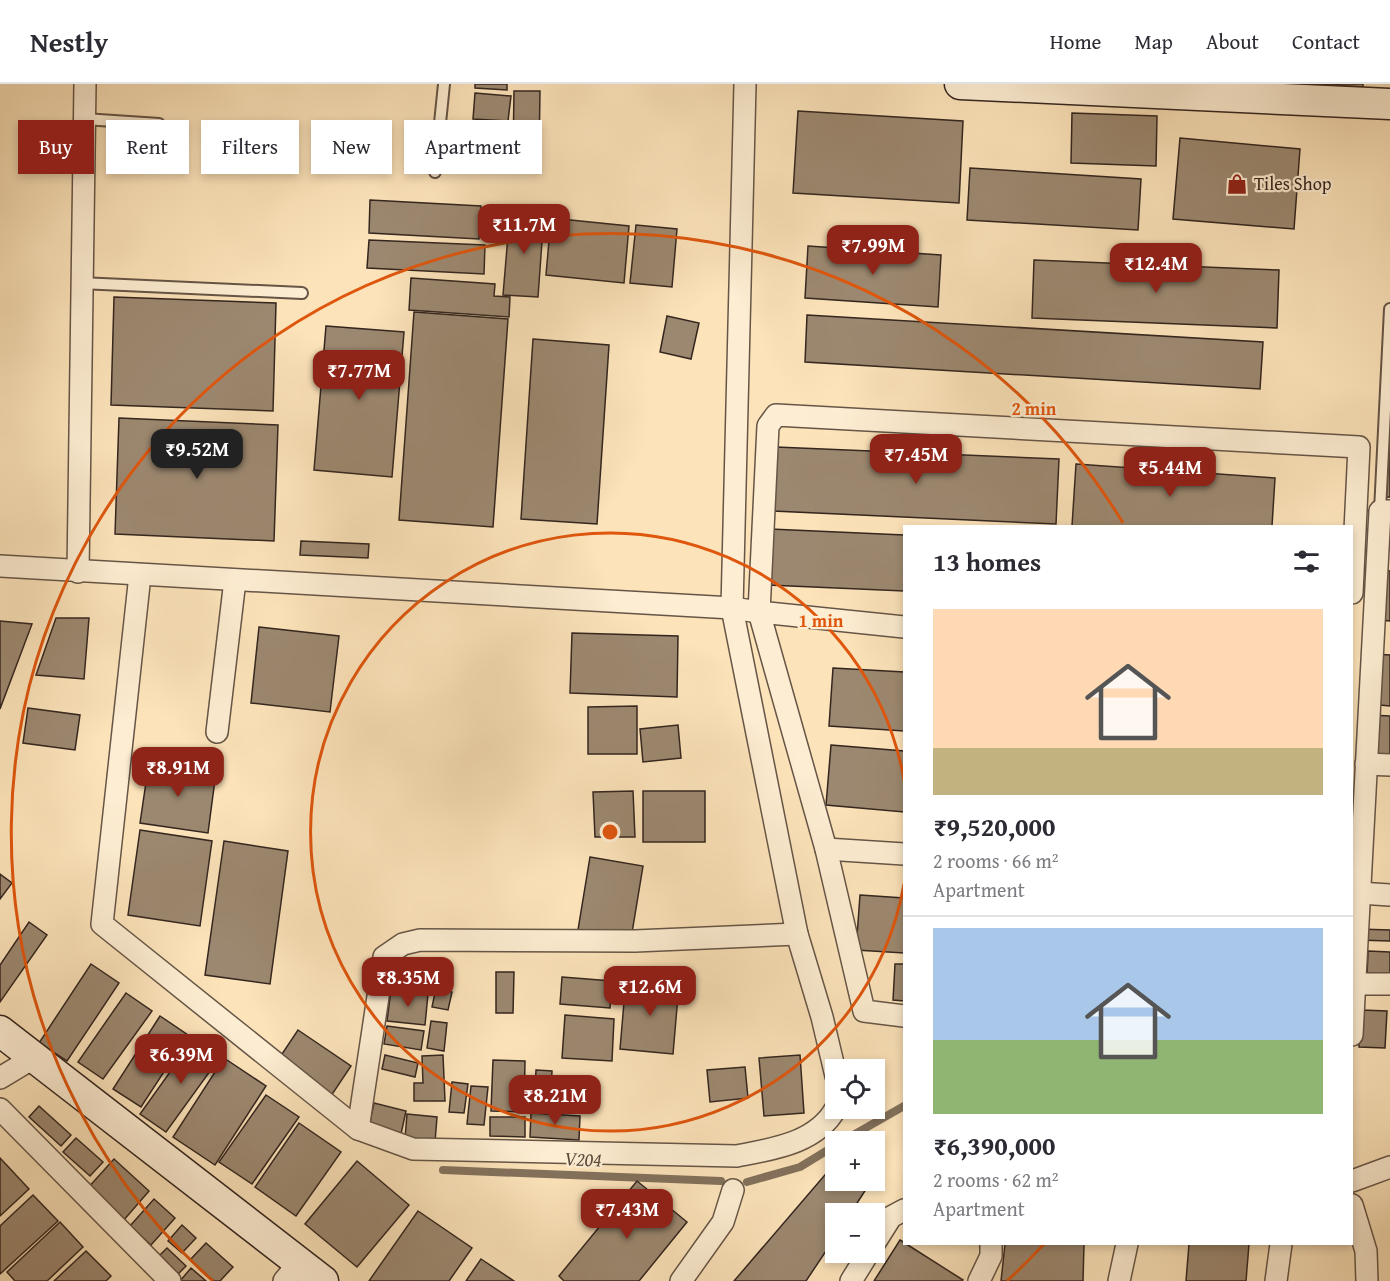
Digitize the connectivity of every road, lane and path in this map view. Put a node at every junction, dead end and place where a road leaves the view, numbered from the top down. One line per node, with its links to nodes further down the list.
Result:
1 (85, 84): 6 (street)
2 (444, 84): 8 (lane)
3 (745, 84): 19 (street)
4 (960, 84): 5 (street)
5 (1390, 104)
6 (84, 119): 7 (lane); 9 (street)
7 (106, 120)
8 (441, 120)
9 (80, 283): 10 (lane); 16 (street)
10 (302, 293)
11 (1390, 309): 12 (lane)
12 (1387, 417): 13 (lane)
13 (1385, 511): 22 (street)
14 (0, 566): 16 (street)
15 (1353, 571): 20 (street)
16 (78, 572): 17 (street)
17 (140, 575): 18 (street); 41 (street)
18 (235, 580): 19 (street); 23 (street)
19 (732, 608): 20 (street); 30 (street)
20 (759, 612): 21 (street); 26 (street)
21 (903, 627)
22 (1382, 633): 24 (street)
23 (217, 732)
24 (1366, 764): 25 (street); 28 (street)
25 (1390, 765)
26 (826, 849): 27 (street); 33 (street)
27 (903, 854)
28 (1359, 893): 29 (street); 31 (street)
29 (1390, 894)
30 (797, 934): 37 (street); 41 (street)
31 (1355, 984): 32 (street); 34 (street)
32 (1390, 984)
33 (903, 1016)
34 (1353, 1018)
35 (0, 1031): 36 (street)
36 (35, 1057): 38 (street); 52 (street)
37 (832, 1059)
38 (0, 1078)
39 (0, 1109): 53 (street)
40 (830, 1119): 41 (street)
41 (358, 1129)
42 (1390, 1167): 43 (street)
43 (1353, 1181)
44 (733, 1190): 55 (street)
45 (1353, 1208): 60 (street)
46 (903, 1211): 47 (street)
47 (885, 1227)
48 (991, 1245): 57 (street)
49 (1127, 1245): 58 (street)
50 (1281, 1245): 59 (street)
51 (862, 1263): 56 (street)
52 (291, 1272): 54 (street)
53 (170, 1281)
54 (323, 1281)
55 (681, 1281)
56 (851, 1281)
57 (979, 1281)
58 (1119, 1281)
59 (1276, 1281)
60 (1367, 1281)

